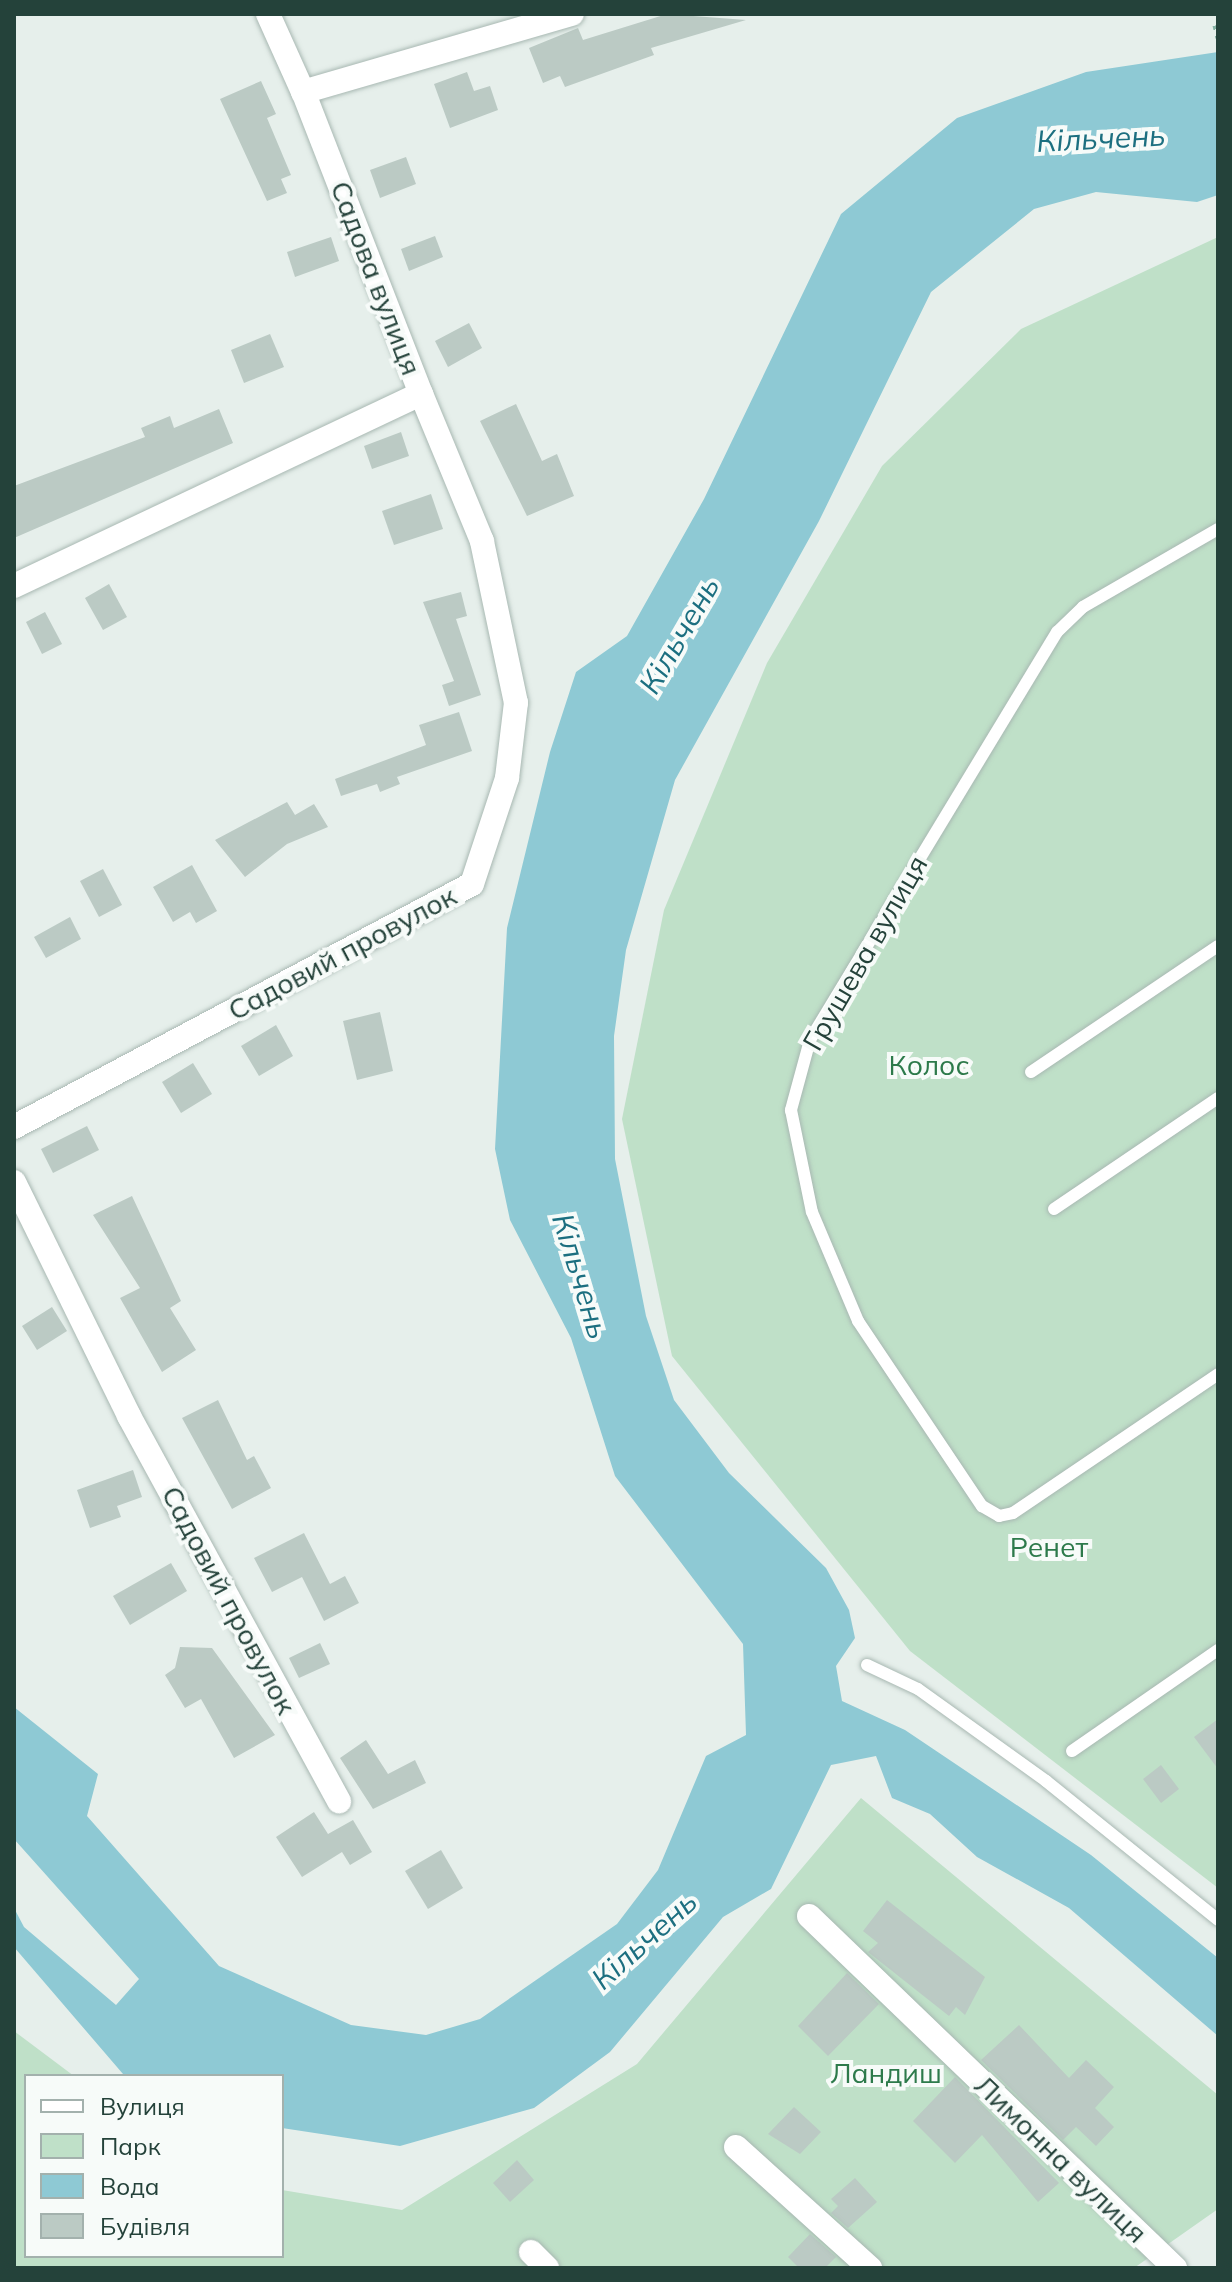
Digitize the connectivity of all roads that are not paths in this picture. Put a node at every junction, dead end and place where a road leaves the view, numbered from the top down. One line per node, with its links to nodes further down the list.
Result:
1 (268, 14): 3 (street, Садова вулиця)
2 (572, 14): 3 (street)
3 (303, 92): 4 (street, Садова вулиця)
4 (421, 394): 6 (street, Садова вулиця); 10 (street, Садовий провулок)
5 (1218, 529): 13 (lane, Грушева вулиця)
6 (14, 586)
7 (1218, 946): 8 (lane)
8 (1031, 1072)
9 (1218, 1098): 12 (lane)
10 (14, 1127)
11 (14, 1182): 17 (street, Садовий провулок)
12 (1054, 1209)
13 (1218, 1374)
14 (1218, 1650): 16 (lane)
15 (867, 1665): 19 (lane)
16 (1072, 1751)
17 (339, 1801)
18 (809, 1916): 22 (street, Лимонна вулиця)
19 (1218, 1920)
20 (736, 2147): 21 (street)
21 (870, 2268)
22 (1175, 2268)

